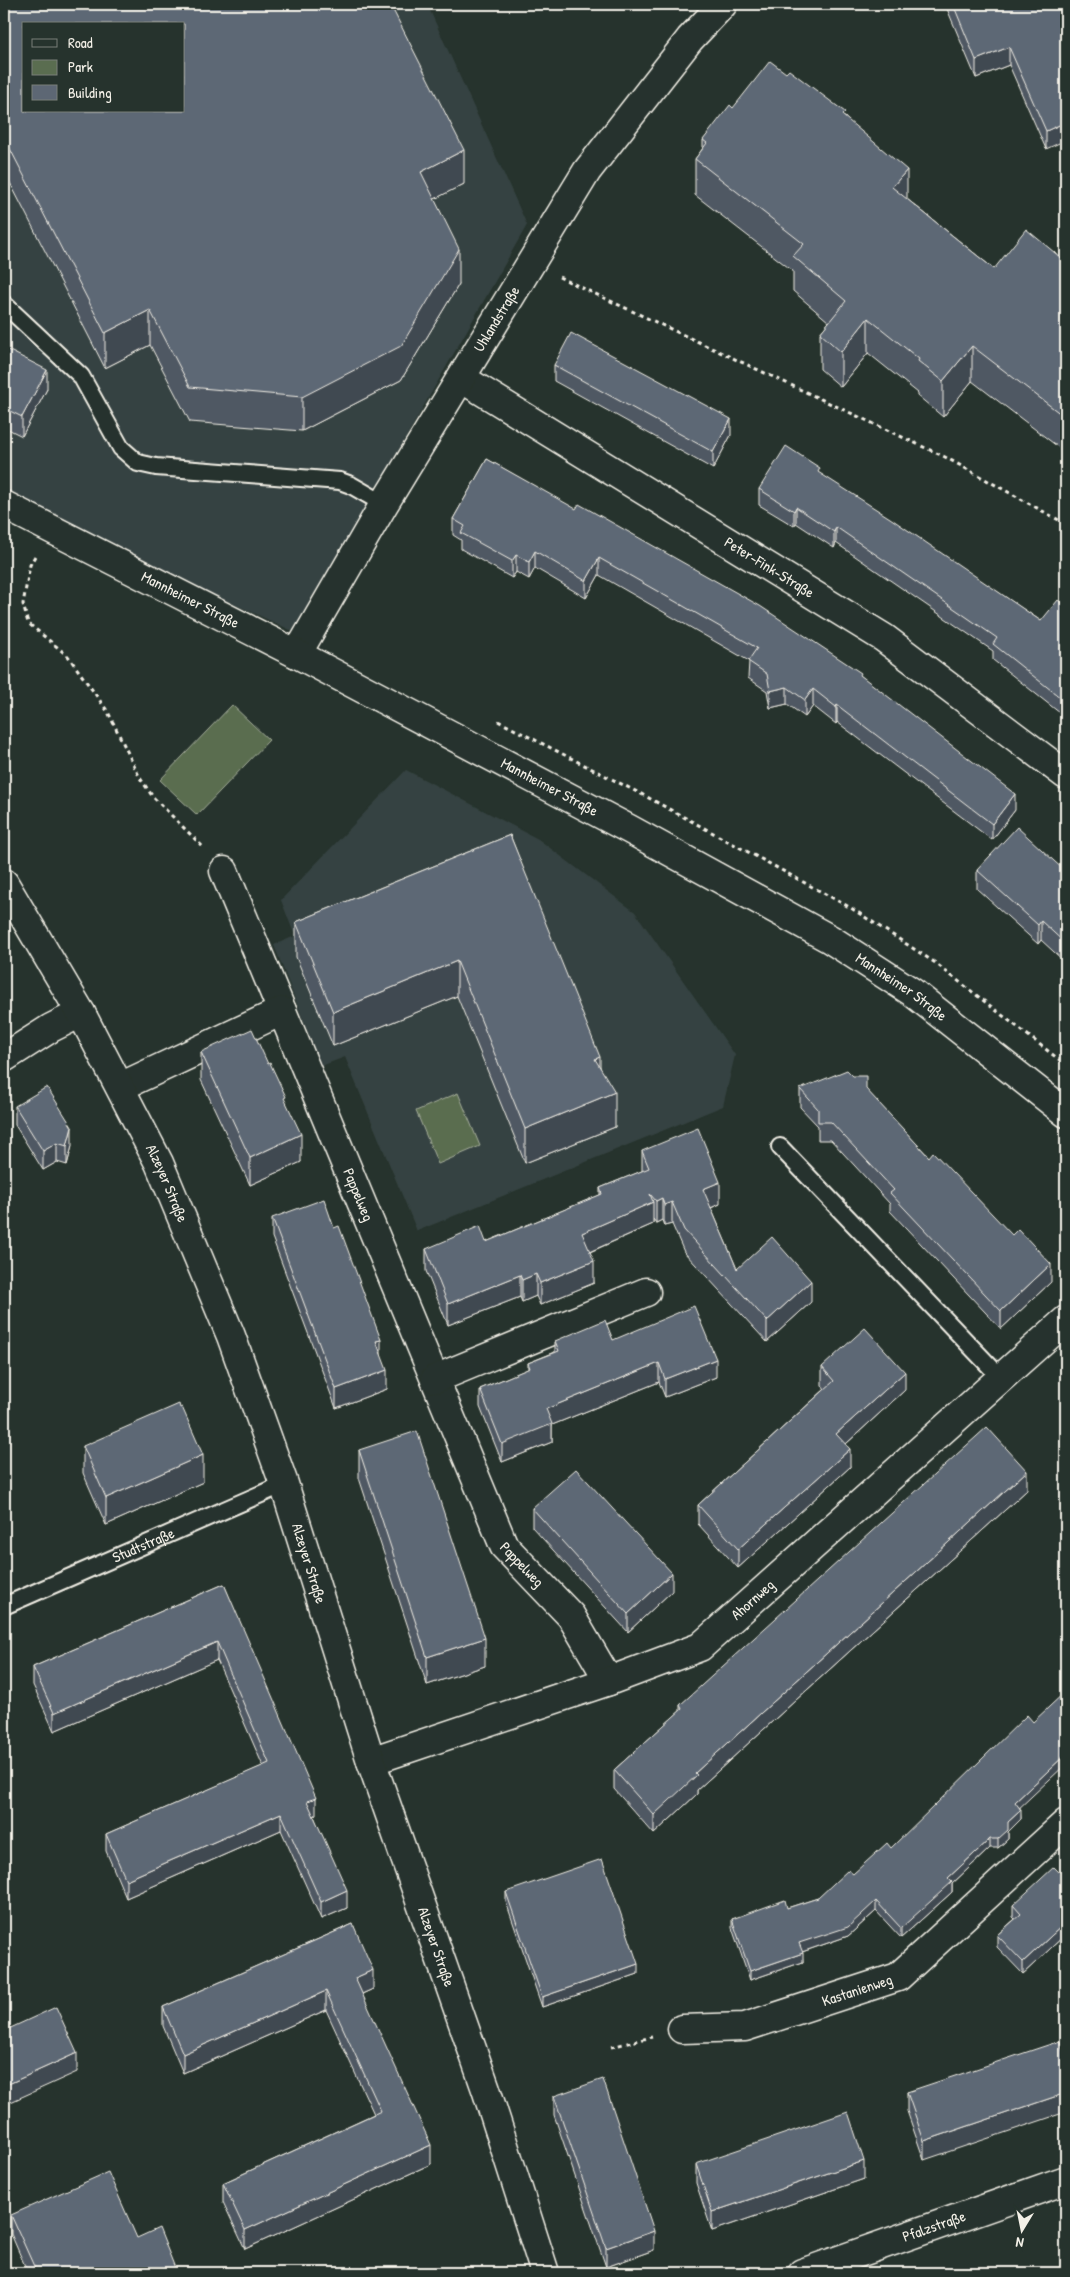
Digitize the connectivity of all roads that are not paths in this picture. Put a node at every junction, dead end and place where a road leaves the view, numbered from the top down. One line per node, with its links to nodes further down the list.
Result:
1 (723, 4): 3 (street, Uhlandstraße)
2 (4, 304): 4 (lane)
3 (461, 378): 4 (street, Uhlandstraße); 7 (street, Peter-Fink-Straße)
4 (384, 504): 6 (street, Uhlandstraße)
5 (4, 505): 6 (street, Mannheimer Straße)
6 (297, 654): 14 (street, Mannheimer Straße)
7 (1066, 776)
8 (224, 871): 10 (street, Pappelweg)
9 (4, 883): 11 (street, Alzeyer Straße)
10 (282, 1010): 13 (street); 19 (street, Pappelweg)
11 (81, 1013): 12 (street); 13 (street, Alzeyer Straße)
12 (4, 1058)
13 (120, 1088): 20 (street, Alzeyer Straße)
14 (1066, 1113)
15 (780, 1147): 18 (lane)
16 (646, 1292): 19 (street)
17 (1066, 1320): 18 (street, Ahornweg)
18 (1001, 1378): 22 (street, Ahornweg)
19 (435, 1379): 22 (street, Pappelweg)
20 (284, 1484): 21 (lane, Studtstraße); 23 (street, Alzeyer Straße)
21 (4, 1606)
22 (609, 1681): 23 (street, Ahornweg)
23 (370, 1761): 27 (street, Alzeyer Straße)
24 (1066, 1824): 25 (street, Kastanienweg)
25 (682, 2029)
26 (1066, 2180): 28 (street, Pfalzstraße)
27 (545, 2273)
28 (802, 2273)

